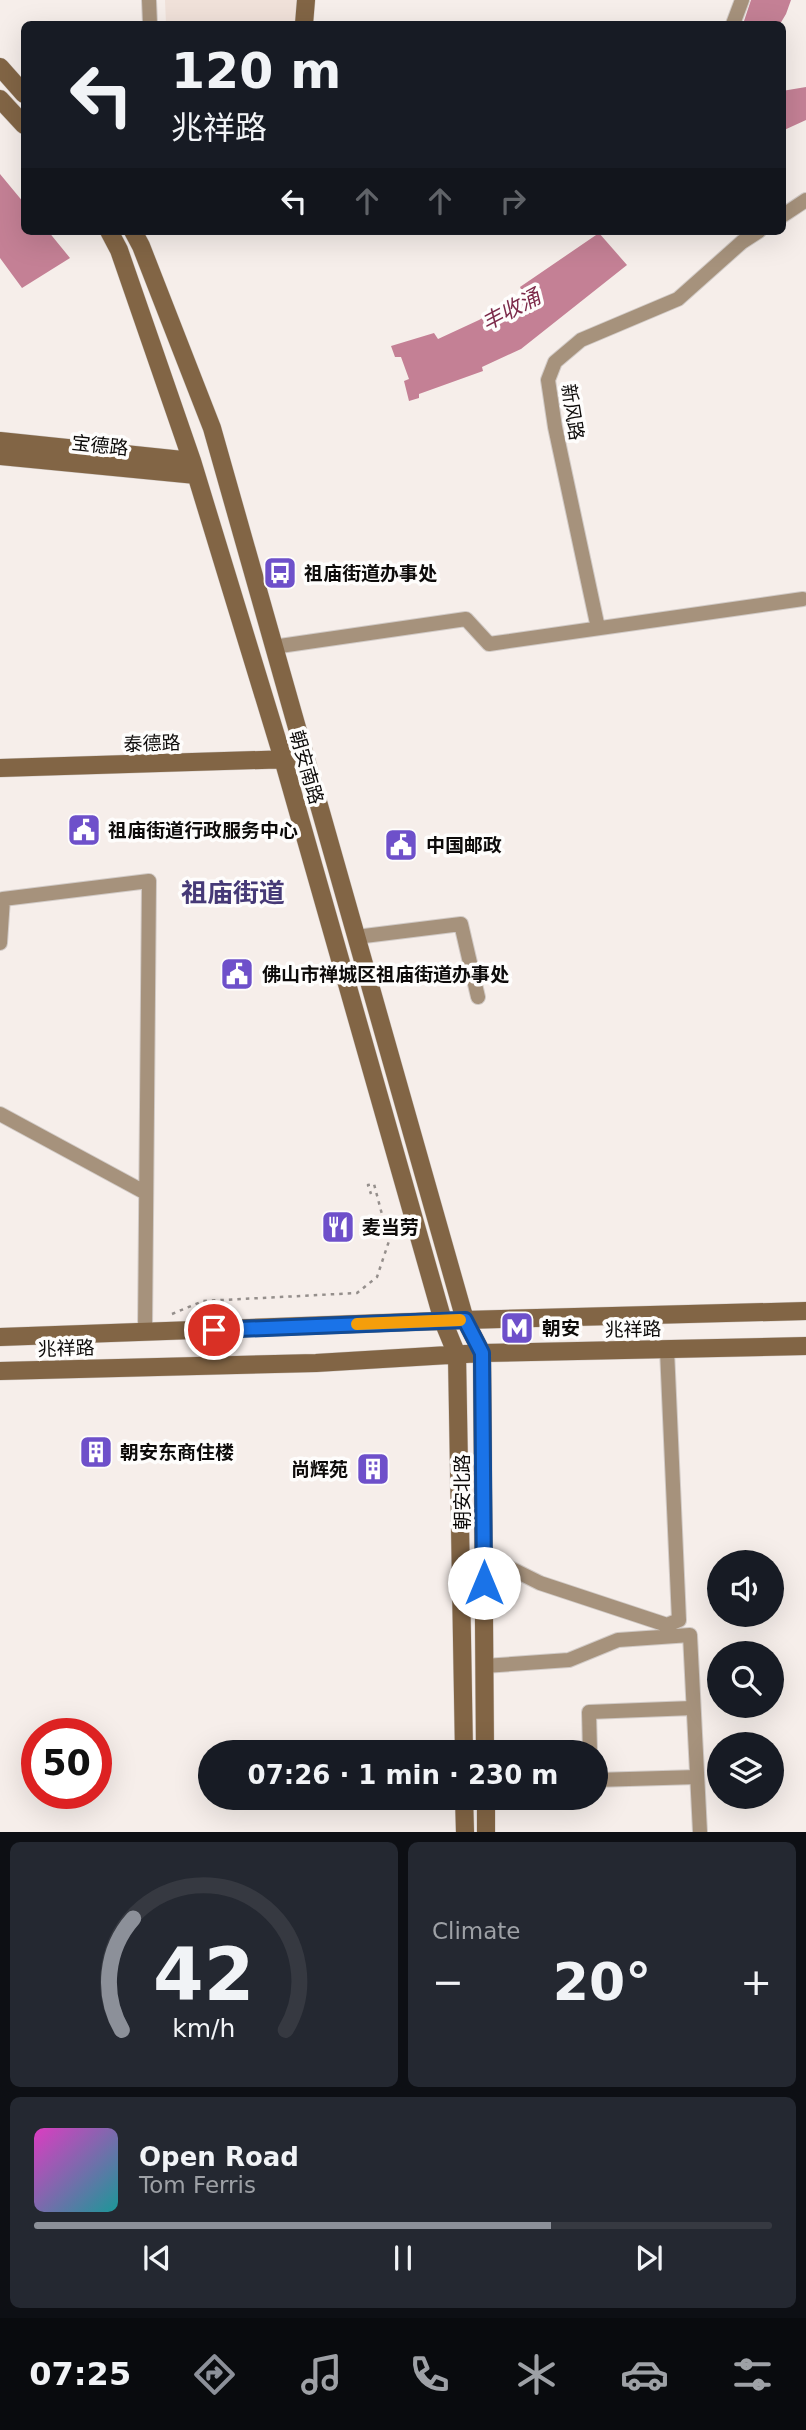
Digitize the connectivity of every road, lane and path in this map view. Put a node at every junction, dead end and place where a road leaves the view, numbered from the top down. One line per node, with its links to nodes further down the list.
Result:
1 (149, 0): 4 (street)
2 (306, 0): 5 (main road)
3 (742, 0): 6 (street)
4 (150, 21)
5 (304, 21)
6 (734, 21)
7 (0, 67): 8 (main road)
8 (21, 91)
9 (0, 99): 10 (main road)
10 (21, 122)
11 (806, 200): 12 (street)
12 (786, 213)
13 (111, 235): 18 (main road, 朝安南路)
14 (135, 235): 21 (main road, 朝安南路)
15 (753, 235): 20 (street, 新风路)
16 (0, 441): 18 (main road, 宝德路)
17 (0, 456): 18 (main road, 宝德路)
18 (194, 468): 23 (main road, 朝安南路)
19 (803, 599): 20 (street)
20 (598, 628): 21 (street)
21 (273, 646): 22 (main road, 朝安南路)
22 (305, 758): 23 (main road, 泰德路); 25 (main road, 朝安南路)
23 (283, 759): 24 (main road, 泰德路); 34 (main road, 朝安南路)
24 (0, 768)
25 (356, 937): 27 (street); 33 (main road, 朝安南路)
26 (0, 943): 29 (street)
27 (478, 998)
28 (0, 1114): 29 (street)
29 (146, 1193): 35 (street)
30 (370, 1194): 32 (path)
31 (806, 1311): 33 (main road, 兆祥路)
32 (172, 1314)
33 (465, 1320): 34 (main road, 兆祥路); 39 (main road, 朝安北路)
34 (443, 1321): 35 (main road, 兆祥路); 40 (main road, 朝安北路)
35 (145, 1332): 36 (main road, 兆祥路)
36 (0, 1337)
37 (806, 1346): 38 (main road, 兆祥路)
38 (667, 1350): 39 (main road, 兆祥路); 42 (street)
39 (482, 1353): 40 (main road, 兆祥路); 42 (main road, 朝安北路)
40 (457, 1355): 41 (main road, 兆祥路); 45 (main road, 朝安北路)
41 (0, 1371)
42 (484, 1555): 43 (main road, 朝安北路)
43 (484, 1666): 44 (street); 46 (main road, 朝安北路)
44 (694, 1708): 47 (street); 48 (street)
45 (464, 1740)
46 (485, 1740)
47 (590, 1740)
48 (697, 1777): 49 (street); 54 (street)
49 (608, 1780)
50 (464, 1810): 52 (main road)
51 (486, 1810): 53 (main road)
52 (465, 1832)
53 (486, 1832)
54 (700, 1832)

